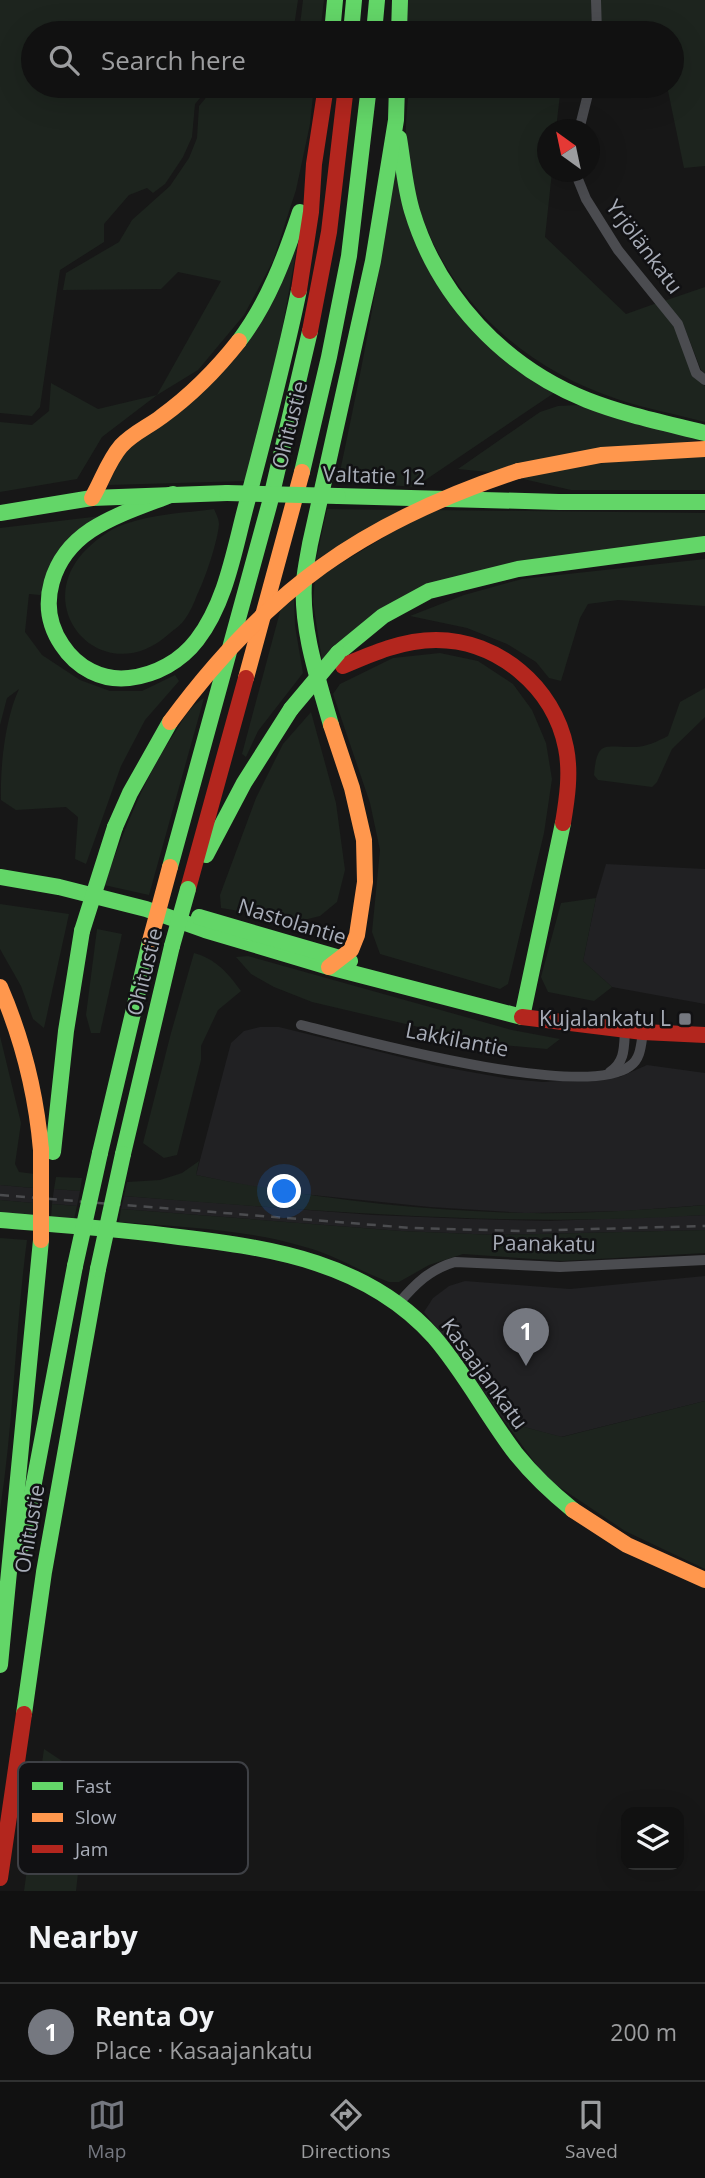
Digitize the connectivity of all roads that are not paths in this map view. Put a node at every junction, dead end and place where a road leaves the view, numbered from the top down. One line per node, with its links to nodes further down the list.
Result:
1 (335, 0): 6 (main road)
2 (354, 0): 7 (main road)
3 (377, 0): 8 (main road)
4 (400, 0): 9 (main road)
5 (596, 0): 10 (street)
6 (333, 21)
7 (352, 21)
8 (375, 21)
9 (399, 21)
10 (597, 21)
11 (324, 98): 18 (main road)
12 (345, 98): 44 (main road, Ohitustie, bridge)
13 (368, 98): 30 (main road, Ohitustie)
14 (397, 98): 17 (main road)
15 (587, 98): 16 (street)
16 (582, 119)
17 (396, 120): 21 (main road); 31 (main road)
18 (313, 173): 23 (main road); 24 (main road)
19 (579, 182): 20 (street, Yrjölänkatu)
20 (705, 380)
21 (705, 433)
22 (705, 449): 39 (main road, bridge)
23 (173, 494): 24 (main road, Valtatie 12); 25 (main road, Valtatie 12, bridge)
24 (92, 498): 26 (main road, Valtatie 12)
25 (705, 502)
26 (0, 513)
27 (705, 544): 28 (main road)
28 (341, 660): 30 (main road, bridge); 33 (main road)
29 (0, 877): 31 (main road, Nastolantie)
30 (188, 888): 45 (main road, Ohitustie, bridge)
31 (335, 963): 33 (main road, Nastolantie)
32 (0, 987): 39 (main road)
33 (522, 1017): 35 (main road, Nastolantie)
34 (301, 1025): 38 (street, Lakkilantie)
35 (625, 1030): 36 (main road, Nastolantie); 38 (street)
36 (643, 1032): 37 (main road, Nastolantie); 38 (street, Lakkilantie)
37 (705, 1035)
38 (607, 1074)
39 (47, 1151): 44 (main road, bridge)
40 (0, 1220): 42 (main road, Kasaajankatu)
41 (705, 1260): 42 (street, Paanakatu)
42 (398, 1304): 43 (main road, Kasaajankatu)
43 (704, 1579)
44 (0, 1667)
45 (0, 1878)

